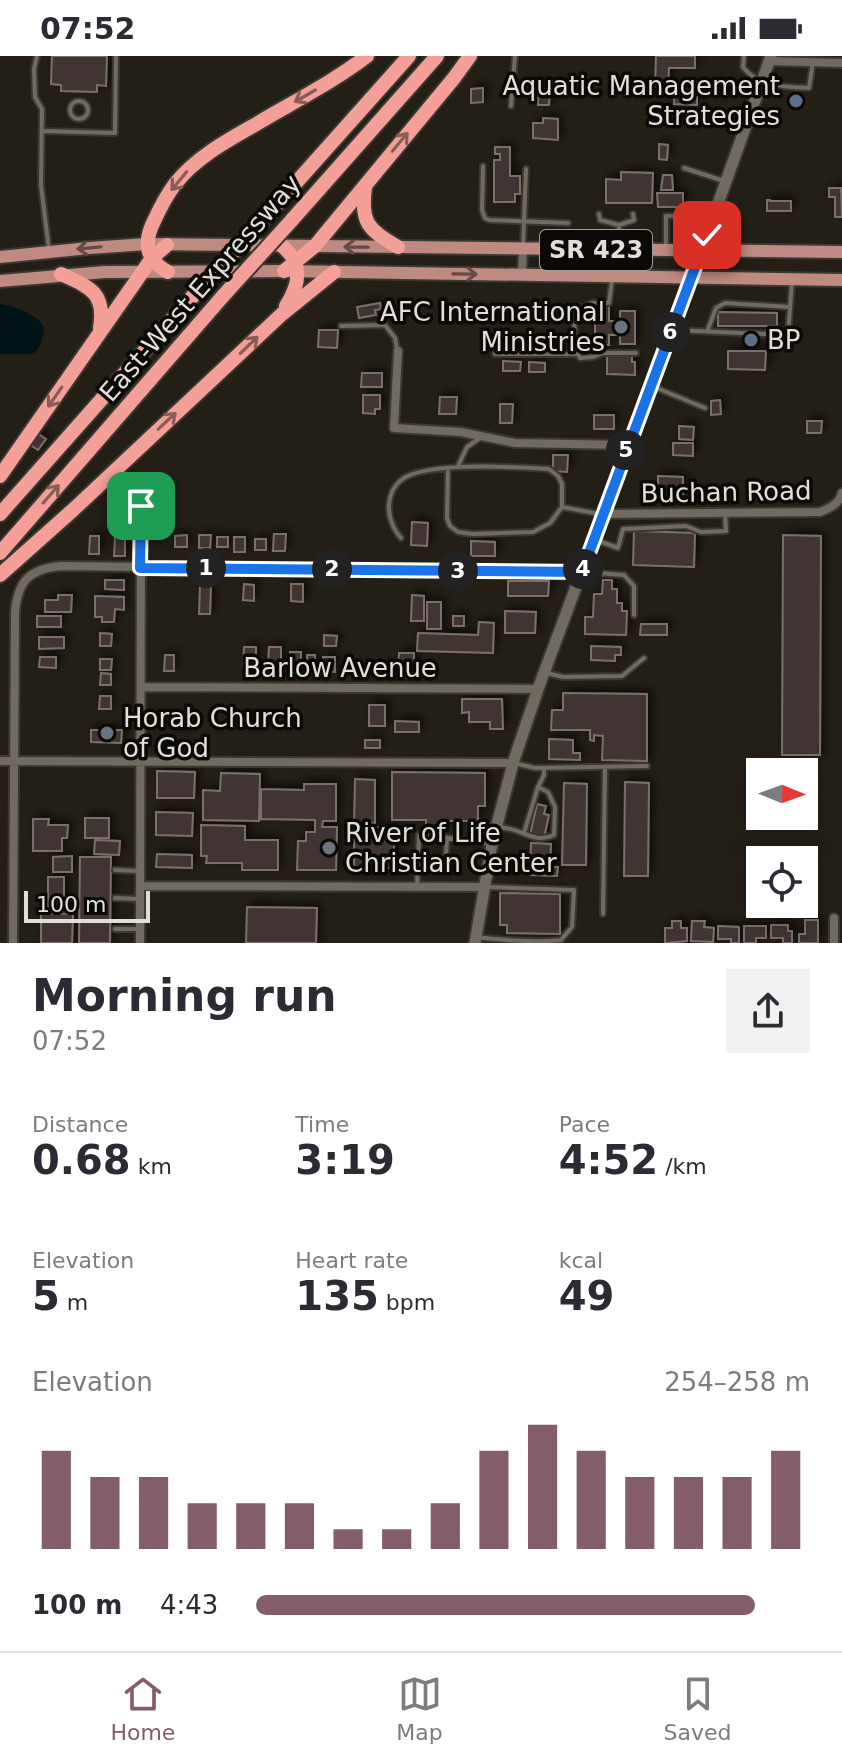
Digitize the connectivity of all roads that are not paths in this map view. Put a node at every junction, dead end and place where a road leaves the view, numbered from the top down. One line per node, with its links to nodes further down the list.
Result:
1 (37, 56): 15 (lane)
2 (116, 56): 16 (lane)
3 (367, 56): 35 (highway, one-way to 35)
4 (409, 56): 72 (highway, East-West Expressway, bridge)
5 (437, 56): 78 (highway, East-West Expressway, one-way to 5, bridge)
6 (470, 56): 21 (highway, one-way to 6)
7 (515, 56): 13 (lane)
8 (744, 56): 12 (lane)
9 (770, 59): 10 (street); 12 (main road)
10 (813, 62): 11 (street); 12 (lane)
11 (842, 63)
12 (762, 80): 20 (main road)
13 (511, 106)
14 (78, 119): 14 (lane); 16 (lane)
15 (43, 131): 16 (lane); 37 (lane)
16 (78, 132)
17 (483, 166): 24 (lane)
18 (684, 168): 20 (lane)
19 (526, 169): 24 (lane)
20 (726, 182): 27 (main road)
21 (365, 185): 30 (highway); 31 (highway)
22 (599, 214): 26 (lane)
23 (633, 214): 26 (lane)
24 (524, 222): 25 (lane); 32 (lane)
25 (568, 223)
26 (619, 225): 33 (lane)
27 (710, 225): 34 (lane); 36 (main road)
28 (167, 245): 29 (main road, SR 423); 35 (highway)
29 (281, 245): 30 (main road, SR 423); 40 (highway)
30 (315, 246): 31 (main road, SR 423, one-way to 30); 40 (highway)
31 (398, 247): 32 (main road, SR 423)
32 (523, 249): 33 (main road, SR 423); 45 (street)
33 (619, 250): 34 (main road, SR 423)
34 (666, 250): 36 (main road, SR 423)
35 (149, 251): 37 (main road, one-way to 37); 41 (highway); 42 (highway)
36 (701, 251): 38 (main road, SR 423); 47 (main road)
37 (49, 252): 39 (main road)
38 (842, 252)
39 (0, 257)
40 (292, 268): 42 (main road, SR 423); 43 (main road, SR 423); 52 (highway)
41 (142, 271): 42 (main road, SR 423); 44 (main road, SR 423); 56 (highway)
42 (168, 272)
43 (334, 272): 45 (main road, SR 423, one-way to 45); 52 (highway)
44 (61, 274): 50 (main road, SR 423); 56 (highway)
45 (522, 276): 46 (main road, SR 423)
46 (612, 277): 47 (main road, SR 423); 60 (lane)
47 (690, 278): 48 (main road, SR 423); 54 (main road)
48 (792, 280): 49 (main road, SR 423); 51 (lane)
49 (842, 280)
50 (0, 281)
51 (790, 307): 55 (lane); 55 (lane)
52 (282, 314): 81 (highway, one-way to 52)
53 (341, 326): 57 (lane)
54 (671, 330): 55 (lane); 61 (main road)
55 (707, 332)
56 (100, 333): 67 (highway, one-way to 67)
57 (398, 351): 63 (street)
58 (636, 353): 60 (lane)
59 (495, 354): 60 (lane)
60 (578, 354)
61 (650, 385): 62 (lane); 64 (main road)
62 (705, 408)
63 (482, 436): 64 (street); 65 (lane)
64 (628, 445): 73 (main road)
65 (458, 466): 66 (lane); 70 (lane)
66 (448, 468): 70 (lane); 76 (lane)
67 (0, 476)
68 (842, 493): 71 (street, Buchan Road)
69 (141, 506): 79 (street)
70 (562, 507): 73 (lane)
71 (725, 513): 74 (street, Buchan Road); 75 (lane)
72 (0, 514)
73 (603, 514): 74 (street, Buchan Road); 77 (main road)
74 (656, 514): 75 (lane)
75 (657, 527): 77 (lane)
76 (401, 538)
77 (594, 540): 80 (main road)
78 (0, 553)
79 (140, 568): 80 (street); 85 (street); 87 (street)
80 (582, 572): 82 (lane); 84 (main road)
81 (0, 575)
82 (634, 615)
83 (644, 658): 84 (lane)
84 (544, 673): 86 (main road)
85 (141, 687): 86 (street, Barlow Avenue); 88 (street)
86 (538, 689): 90 (main road)
87 (14, 760): 88 (street); 89 (street); 112 (street)
88 (142, 760): 90 (street); 101 (street)
89 (0, 761)
90 (513, 763): 93 (lane); 95 (main road)
91 (647, 766): 92 (lane)
92 (605, 767): 93 (lane); 107 (lane)
93 (544, 768): 94 (lane)
94 (538, 787): 96 (lane); 96 (lane)
95 (496, 826): 96 (lane); 98 (main road)
96 (524, 833)
97 (447, 838): 98 (lane); 100 (lane); 100 (lane)
98 (492, 844): 104 (main road)
99 (115, 870): 101 (lane)
100 (418, 870): 103 (lane)
101 (140, 871): 102 (street)
102 (140, 886): 103 (street); 106 (street)
103 (417, 887): 104 (street)
104 (484, 887): 111 (main road); 111 (lane)
105 (115, 898): 106 (lane)
106 (140, 899): 110 (street)
107 (603, 914)
108 (834, 918): 114 (street)
109 (115, 929): 110 (lane)
110 (140, 929): 113 (street)
111 (476, 940)
112 (13, 943)
113 (140, 943)
114 (834, 943)

